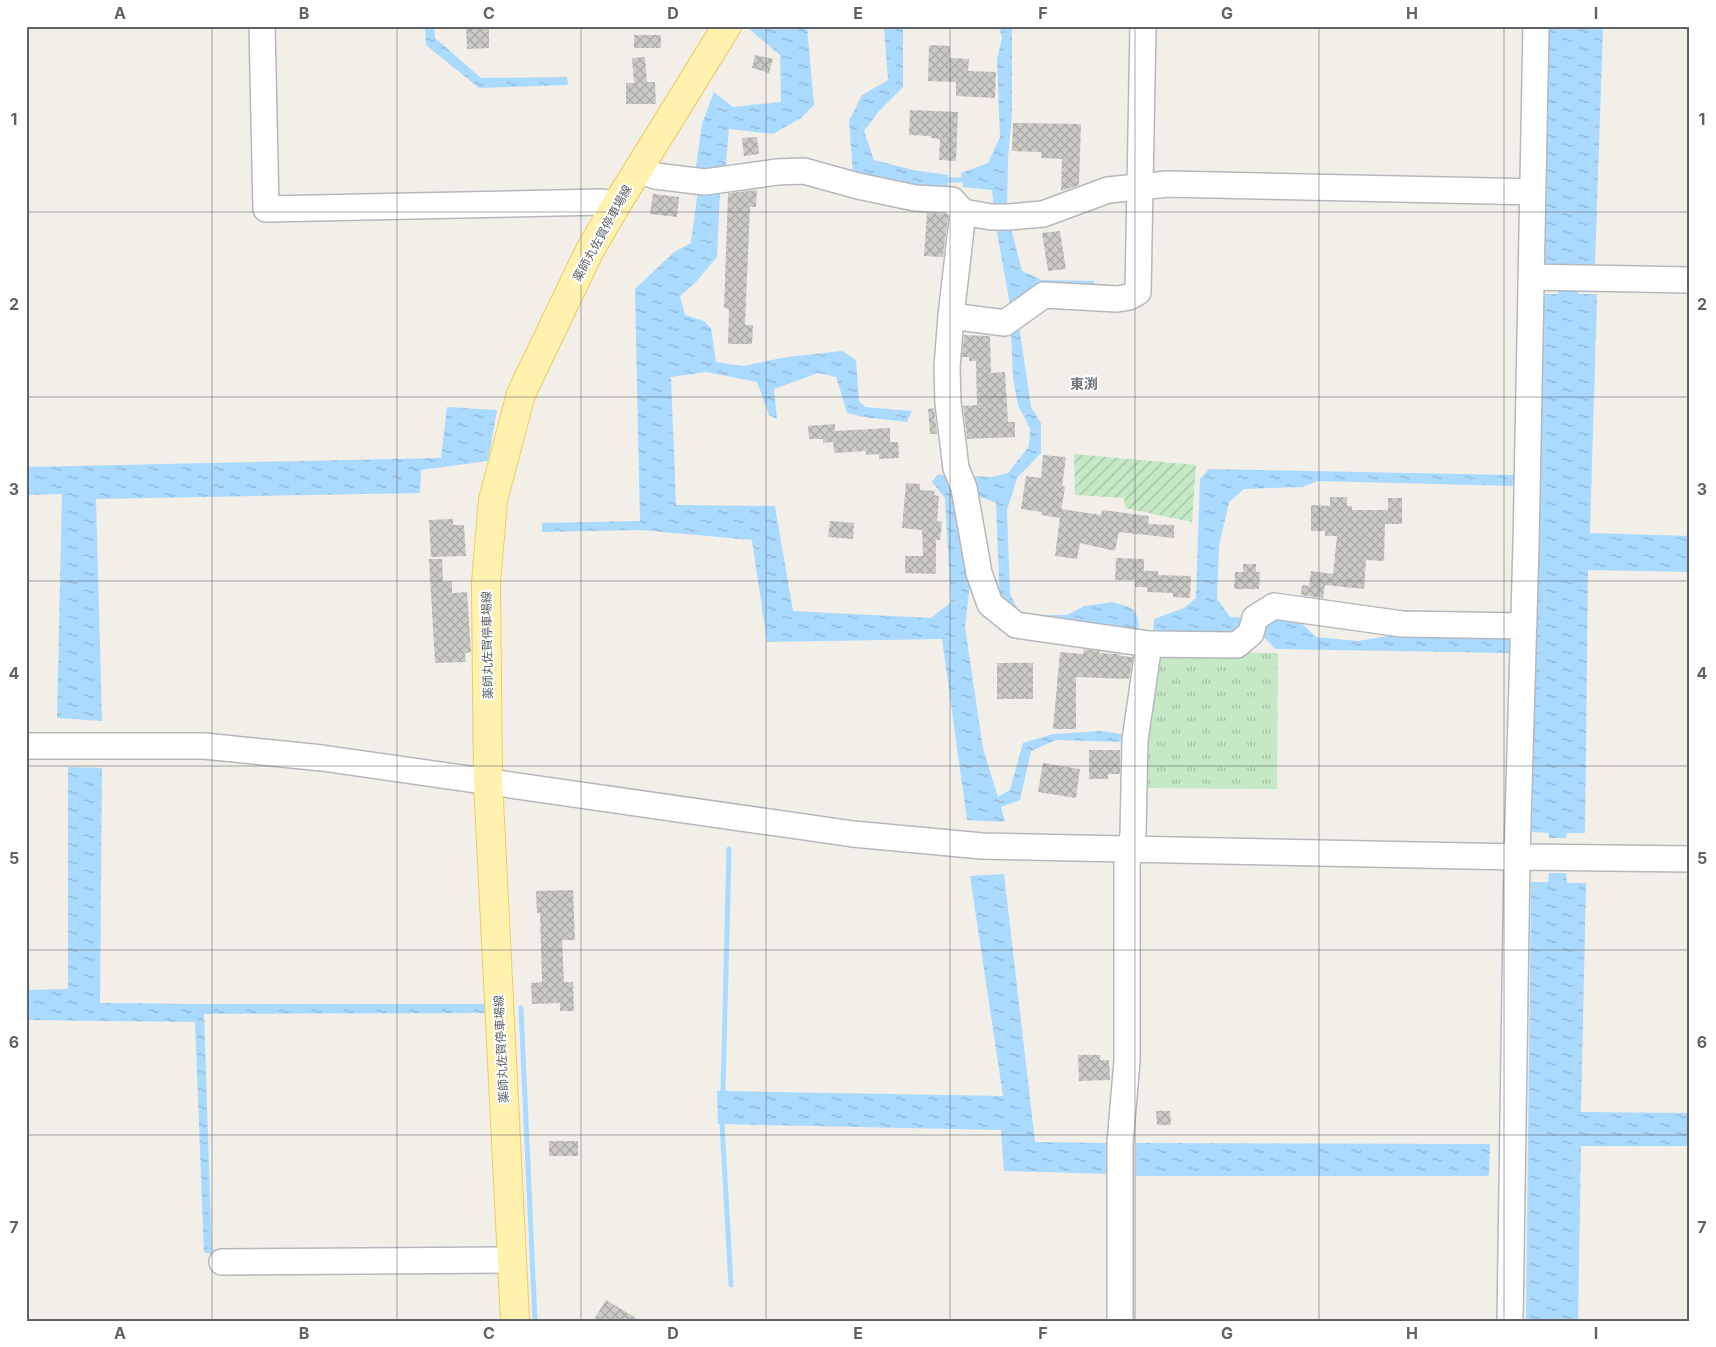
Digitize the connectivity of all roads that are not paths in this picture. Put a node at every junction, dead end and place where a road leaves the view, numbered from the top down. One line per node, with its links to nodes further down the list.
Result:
1 (262, 26): 8 (street)
2 (727, 26): 5 (main road, 薬師丸佐賀停車場線)
3 (1143, 26): 6 (street)
4 (1536, 26): 7 (street)
5 (639, 170): 8 (main road, 薬師丸佐賀停車場線); 9 (street)
6 (1141, 186): 7 (street); 9 (street); 12 (street)
7 (1534, 192): 10 (street)
8 (615, 207): 16 (main road, 薬師丸佐賀停車場線)
9 (963, 212): 12 (street)
10 (1543, 277): 11 (street); 13 (street)
11 (1690, 280)
12 (951, 316): 14 (street)
13 (1524, 626): 14 (street); 18 (street)
14 (1149, 644): 17 (street)
15 (26, 746): 16 (street)
16 (488, 781): 17 (street); 20 (main road, 薬師丸佐賀停車場線)
17 (1130, 849): 18 (street); 23 (street)
18 (1517, 857): 19 (street); 24 (street)
19 (1690, 859)
20 (512, 1260): 21 (street); 22 (main road, 薬師丸佐賀停車場線)
21 (222, 1262)
22 (515, 1321)
23 (1120, 1321)
24 (1510, 1321)

